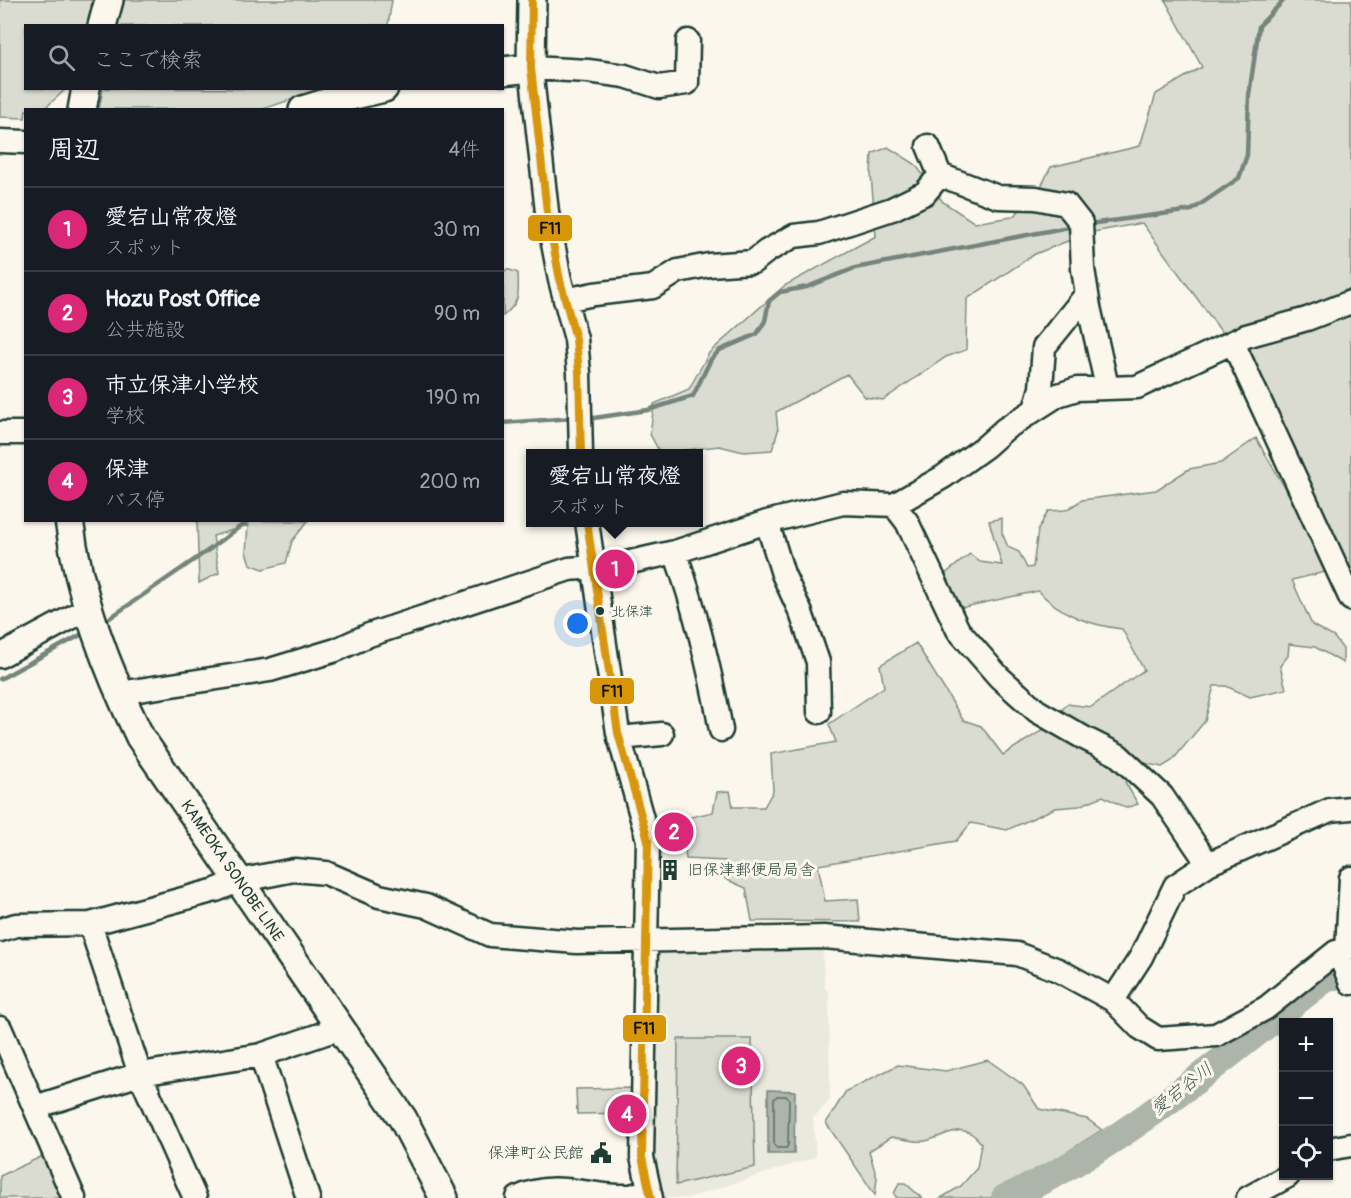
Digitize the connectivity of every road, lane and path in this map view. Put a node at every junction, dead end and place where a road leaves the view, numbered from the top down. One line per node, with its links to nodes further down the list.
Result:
1 (109, 0): 3 (main road)
2 (532, 0): 5 (main road)
3 (103, 24)
4 (688, 41): 5 (street)
5 (531, 68): 6 (main road); 16 (street)
6 (504, 71)
7 (86, 90): 9 (main road)
8 (376, 90): 10 (main road)
9 (82, 108)
10 (310, 108)
11 (0, 141): 12 (street)
12 (24, 142)
13 (928, 146): 14 (street)
14 (940, 175): 15 (street); 16 (street)
15 (1087, 294): 19 (street); 20 (street)
16 (565, 300): 23 (street)
17 (1351, 302): 18 (street)
18 (1233, 343): 19 (street); 30 (street)
19 (1107, 387): 20 (street)
20 (1035, 409): 24 (street)
21 (0, 433): 22 (street)
22 (24, 433)
23 (581, 449)
24 (894, 505): 26 (street); 39 (street)
25 (69, 522): 31 (main road, KAMEOKA SONOBE LINE)
26 (767, 522): 28 (street); 34 (street)
27 (588, 527): 29 (street)
28 (675, 552): 29 (street); 35 (street)
29 (593, 566): 33 (street); 37 (street)
30 (1351, 599)
31 (92, 621): 32 (street); 33 (main road, KAMEOKA SONOBE LINE)
32 (0, 656)
33 (119, 693): 41 (main road, KAMEOKA SONOBE LINE)
34 (819, 712)
35 (721, 730)
36 (662, 734): 37 (street)
37 (619, 738): 44 (street)
38 (1351, 808): 39 (street)
39 (1208, 864): 47 (street)
40 (1351, 878): 45 (street)
41 (238, 881): 42 (street); 44 (street); 49 (main road, KAMEOKA SONOBE LINE)
42 (90, 924): 43 (street); 51 (street)
43 (0, 930)
44 (647, 940): 47 (street); 56 (street)
45 (1339, 956): 46 (street); 47 (street)
46 (1351, 982)
47 (1113, 1000)
48 (0, 1028): 52 (street)
49 (340, 1028): 50 (street); 60 (main road, KAMEOKA SONOBE LINE)
50 (261, 1055): 51 (street); 59 (street)
51 (140, 1074): 52 (street); 58 (street)
52 (35, 1107): 57 (street)
53 (1351, 1145): 54 (street)
54 (1333, 1148)
55 (1281, 1180): 62 (street)
56 (649, 1194): 61 (street)
57 (74, 1198)
58 (195, 1198)
59 (308, 1198)
60 (444, 1198)
61 (518, 1198)
62 (1248, 1198)

